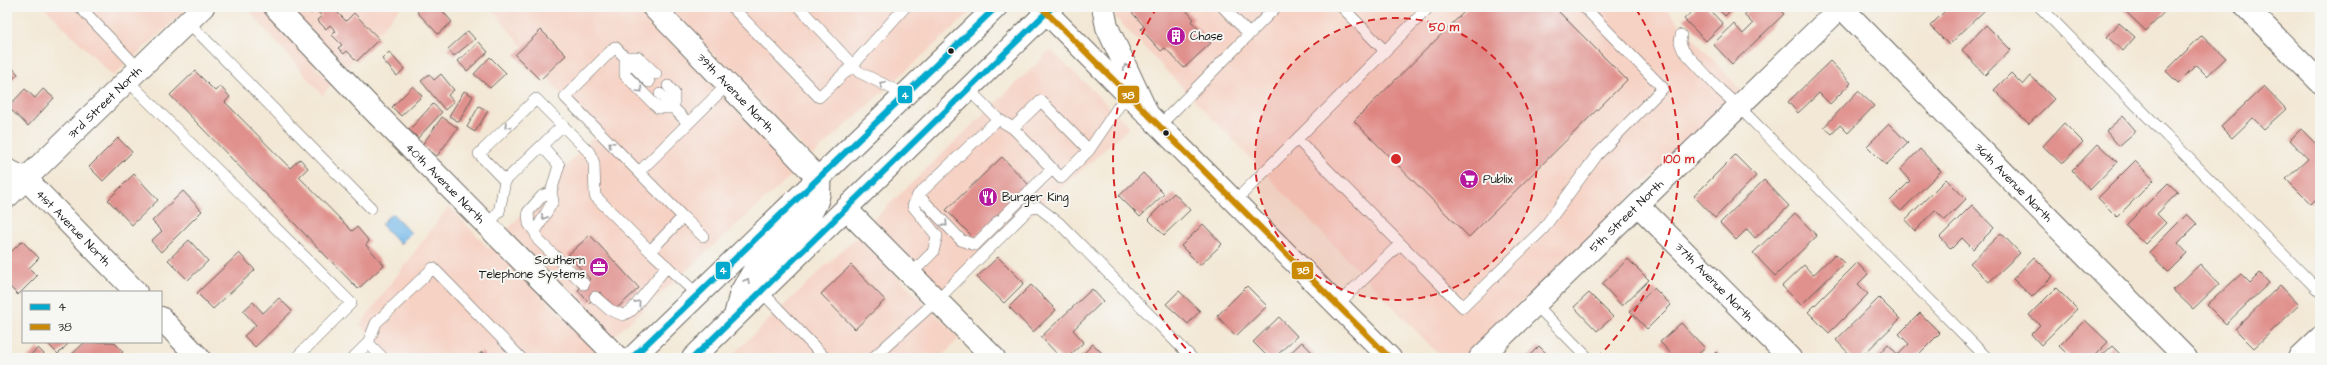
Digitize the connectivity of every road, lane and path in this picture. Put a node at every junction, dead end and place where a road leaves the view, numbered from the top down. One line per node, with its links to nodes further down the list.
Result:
1 (80, 7): 24 (lane)
2 (275, 7): 55 (street, 40th Avenue North)
3 (732, 7): 23 (lane)
4 (799, 7): 23 (lane)
5 (905, 7): 23 (lane)
6 (996, 7): 31 (street)
7 (1103, 7): 35 (street, one-way to 7)
8 (1223, 7): 19 (lane)
9 (1276, 7): 19 (lane)
10 (1342, 7): 21 (lane)
11 (1429, 7): 21 (lane)
12 (1584, 7): 58 (lane)
13 (1841, 7): 32 (street, 5th Street North); 92 (street, 36th Avenue North)
14 (2040, 7): 65 (lane)
15 (2246, 7): 26 (street)
16 (1046, 9): 28 (street); 30 (street)
17 (663, 11): 27 (street, 39th Avenue North)
18 (196, 14): 24 (street, 3rd Street North); 52 (lane)
19 (1249, 34): 35 (lane)
20 (1681, 35): 32 (lane)
21 (1385, 51): 39 (lane)
22 (625, 58): 25 (lane); 33 (lane, one-way to 33); 43 (lane, one-way to 22)
23 (856, 68): 31 (lane, one-way to 23)
24 (133, 75): 44 (street, 3rd Street North); 76 (lane)
25 (652, 78)
26 (2320, 82)
27 (728, 84): 36 (lane); 45 (street, 39th Avenue North)
28 (968, 89): 34 (lane); 53 (street)
29 (664, 90): 33 (lane)
30 (1128, 94): 35 (street); 41 (lane)
31 (905, 95): 45 (street)
32 (1739, 107): 51 (street, 5th Street North); 91 (lane)
33 (674, 108): 36 (lane)
34 (998, 119): 38 (lane); 48 (lane)
35 (1153, 120): 50 (street)
36 (688, 123): 43 (lane)
37 (562, 126): 40 (lane); 46 (lane, one-way to 46); 59 (lane)
38 (1013, 128): 41 (lane); 42 (lane)
39 (1297, 139): 50 (lane); 58 (lane)
40 (542, 146): 46 (lane); 47 (lane)
41 (1089, 150): 42 (lane)
42 (1052, 169): 48 (lane, one-way to 42)
43 (638, 172): 54 (lane)
44 (16, 174): 49 (street, 3rd Street North); 63 (street, 41st Avenue North)
45 (819, 179): 66 (street); 71 (street, one-way to 45)
46 (505, 181): 55 (lane)
47 (551, 192): 56 (lane, one-way to 56); 56 (lane)
48 (918, 195): 61 (lane)
49 (7, 197)
50 (1234, 202): 70 (street)
51 (1638, 205): 69 (street, 5th Street North); 90 (street, 37th Avenue North)
52 (371, 208)
53 (846, 209): 61 (street); 64 (street)
54 (683, 217): 57 (lane); 59 (lane)
55 (487, 225): 80 (street, 40th Avenue North)
56 (535, 232): 62 (lane)
57 (703, 236)
58 (1400, 244): 70 (lane)
59 (650, 251): 60 (lane)
60 (667, 266): 66 (lane); 67 (lane, one-way to 60)
61 (911, 274): 68 (street)
62 (584, 284)
63 (135, 291)
64 (762, 292): 71 (street); 83 (lane)
65 (2320, 292)
66 (698, 295): 81 (street)
67 (595, 296)
68 (937, 300): 84 (lane); 85 (street); 86 (lane)
69 (1535, 304): 88 (street, 5th Street North); 89 (lane)
70 (1337, 305): 87 (street)
71 (735, 317): 82 (street)
72 (162, 319): 75 (street)
73 (2320, 338): 93 (street)
74 (368, 343): 77 (lane); 78 (lane); 79 (lane)
75 (199, 358)
76 (296, 358)
77 (353, 358)
78 (383, 358)
79 (521, 358)
80 (618, 358)
81 (632, 358)
82 (693, 358)
83 (825, 358)
84 (873, 358)
85 (994, 358)
86 (1192, 358)
87 (1390, 358)
88 (1480, 358)
89 (1588, 358)
90 (1790, 358)
91 (1987, 358)
92 (2186, 358)
93 (2299, 358)

